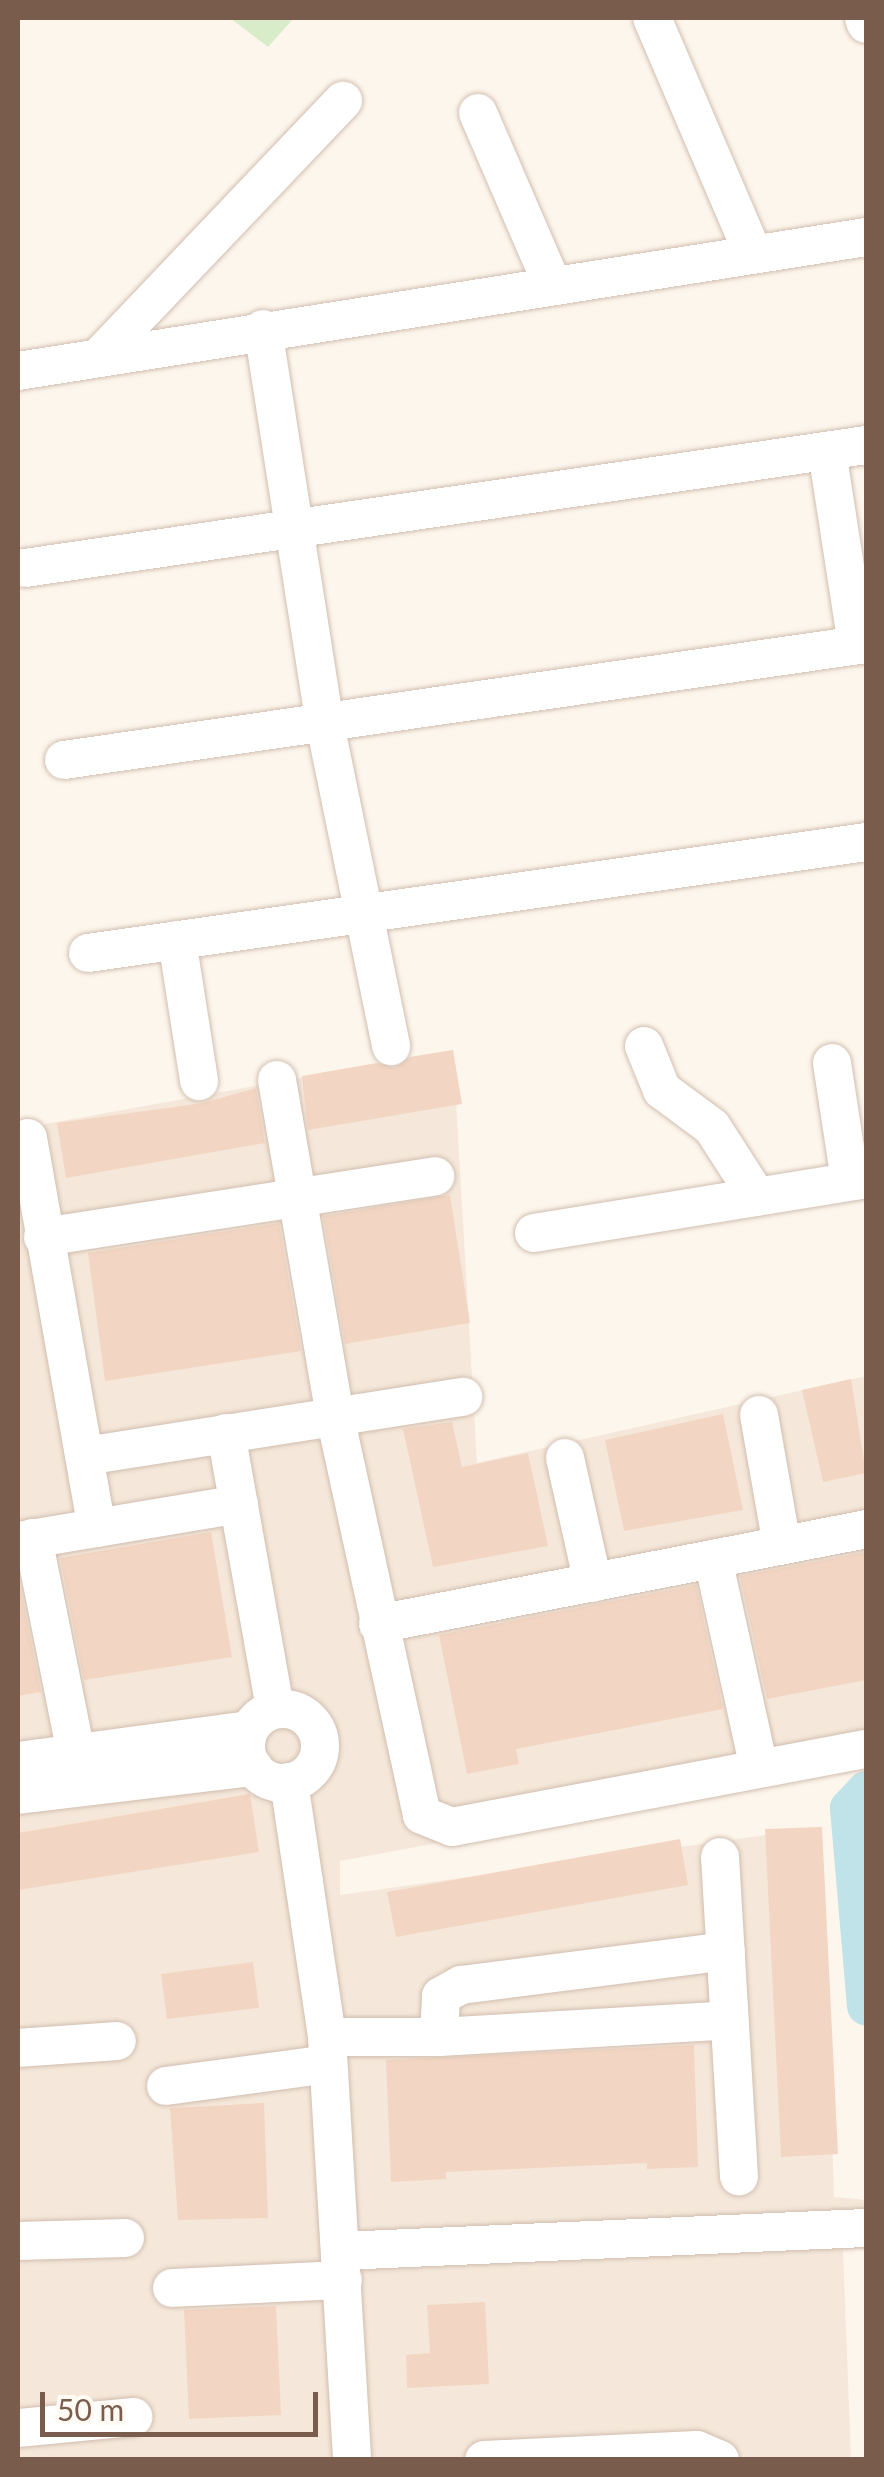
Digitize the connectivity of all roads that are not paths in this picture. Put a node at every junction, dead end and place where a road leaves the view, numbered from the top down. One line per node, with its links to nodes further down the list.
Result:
1 (652, 18): 5 (street)
2 (343, 101): 8 (street)
3 (478, 113): 6 (street)
4 (866, 237): 5 (street)
5 (752, 252): 6 (street)
6 (552, 284): 7 (street)
7 (263, 329): 8 (street); 12 (street)
8 (99, 357): 9 (street)
9 (18, 371)
10 (866, 446): 11 (street)
11 (827, 451): 12 (street); 14 (street)
12 (294, 531): 13 (street); 15 (street)
13 (26, 568)
14 (862, 644): 15 (street)
15 (325, 724): 16 (street); 18 (street)
16 (64, 760)
17 (866, 842): 18 (street)
18 (364, 916): 19 (street); 21 (street)
19 (176, 940): 20 (street); 25 (street)
20 (88, 953)
21 (391, 1046)
22 (644, 1046): 30 (street)
23 (832, 1062): 28 (street)
24 (277, 1080): 29 (street)
25 (199, 1081)
26 (28, 1138): 32 (street)
27 (435, 1176): 29 (street)
28 (858, 1180): 30 (street)
29 (297, 1197): 32 (street); 35 (street)
30 (757, 1197): 31 (street)
31 (534, 1233)
32 (43, 1237): 37 (street)
33 (462, 1396): 35 (street)
34 (760, 1415): 43 (street)
35 (335, 1416): 36 (street); 46 (street)
36 (226, 1433): 37 (street); 39 (street)
37 (84, 1456): 40 (street)
38 (565, 1458): 45 (street)
39 (239, 1504): 40 (street); 47 (street)
40 (98, 1528): 42 (street)
41 (866, 1529): 43 (street)
42 (26, 1540): 49 (street)
43 (782, 1545): 44 (street)
44 (713, 1558): 45 (street); 51 (street)
45 (593, 1583): 46 (street)
46 (378, 1624): 51 (street)
47 (259, 1735): 49 (street); 52 (street); 52 (street); 53 (street)
48 (866, 1749): 51 (street)
49 (76, 1754): 50 (street)
50 (18, 1761)
51 (759, 1768)
52 (289, 1782): 60 (street)
53 (18, 1795)
54 (720, 1857): 55 (street)
55 (726, 1950): 56 (street); 57 (street)
56 (730, 2020): 57 (street); 62 (street)
57 (440, 2037): 60 (street)
58 (117, 2041): 59 (street)
59 (18, 2048)
60 (328, 2050): 61 (street); 66 (street)
61 (166, 2086)
62 (739, 2176)
63 (866, 2228): 66 (street)
64 (124, 2238): 65 (street)
65 (18, 2241)
66 (342, 2266): 67 (street); 70 (street)
67 (172, 2288)
68 (133, 2418): 69 (street)
69 (18, 2428)
70 (352, 2460)
71 (484, 2460): 72 (street)
72 (720, 2460)

